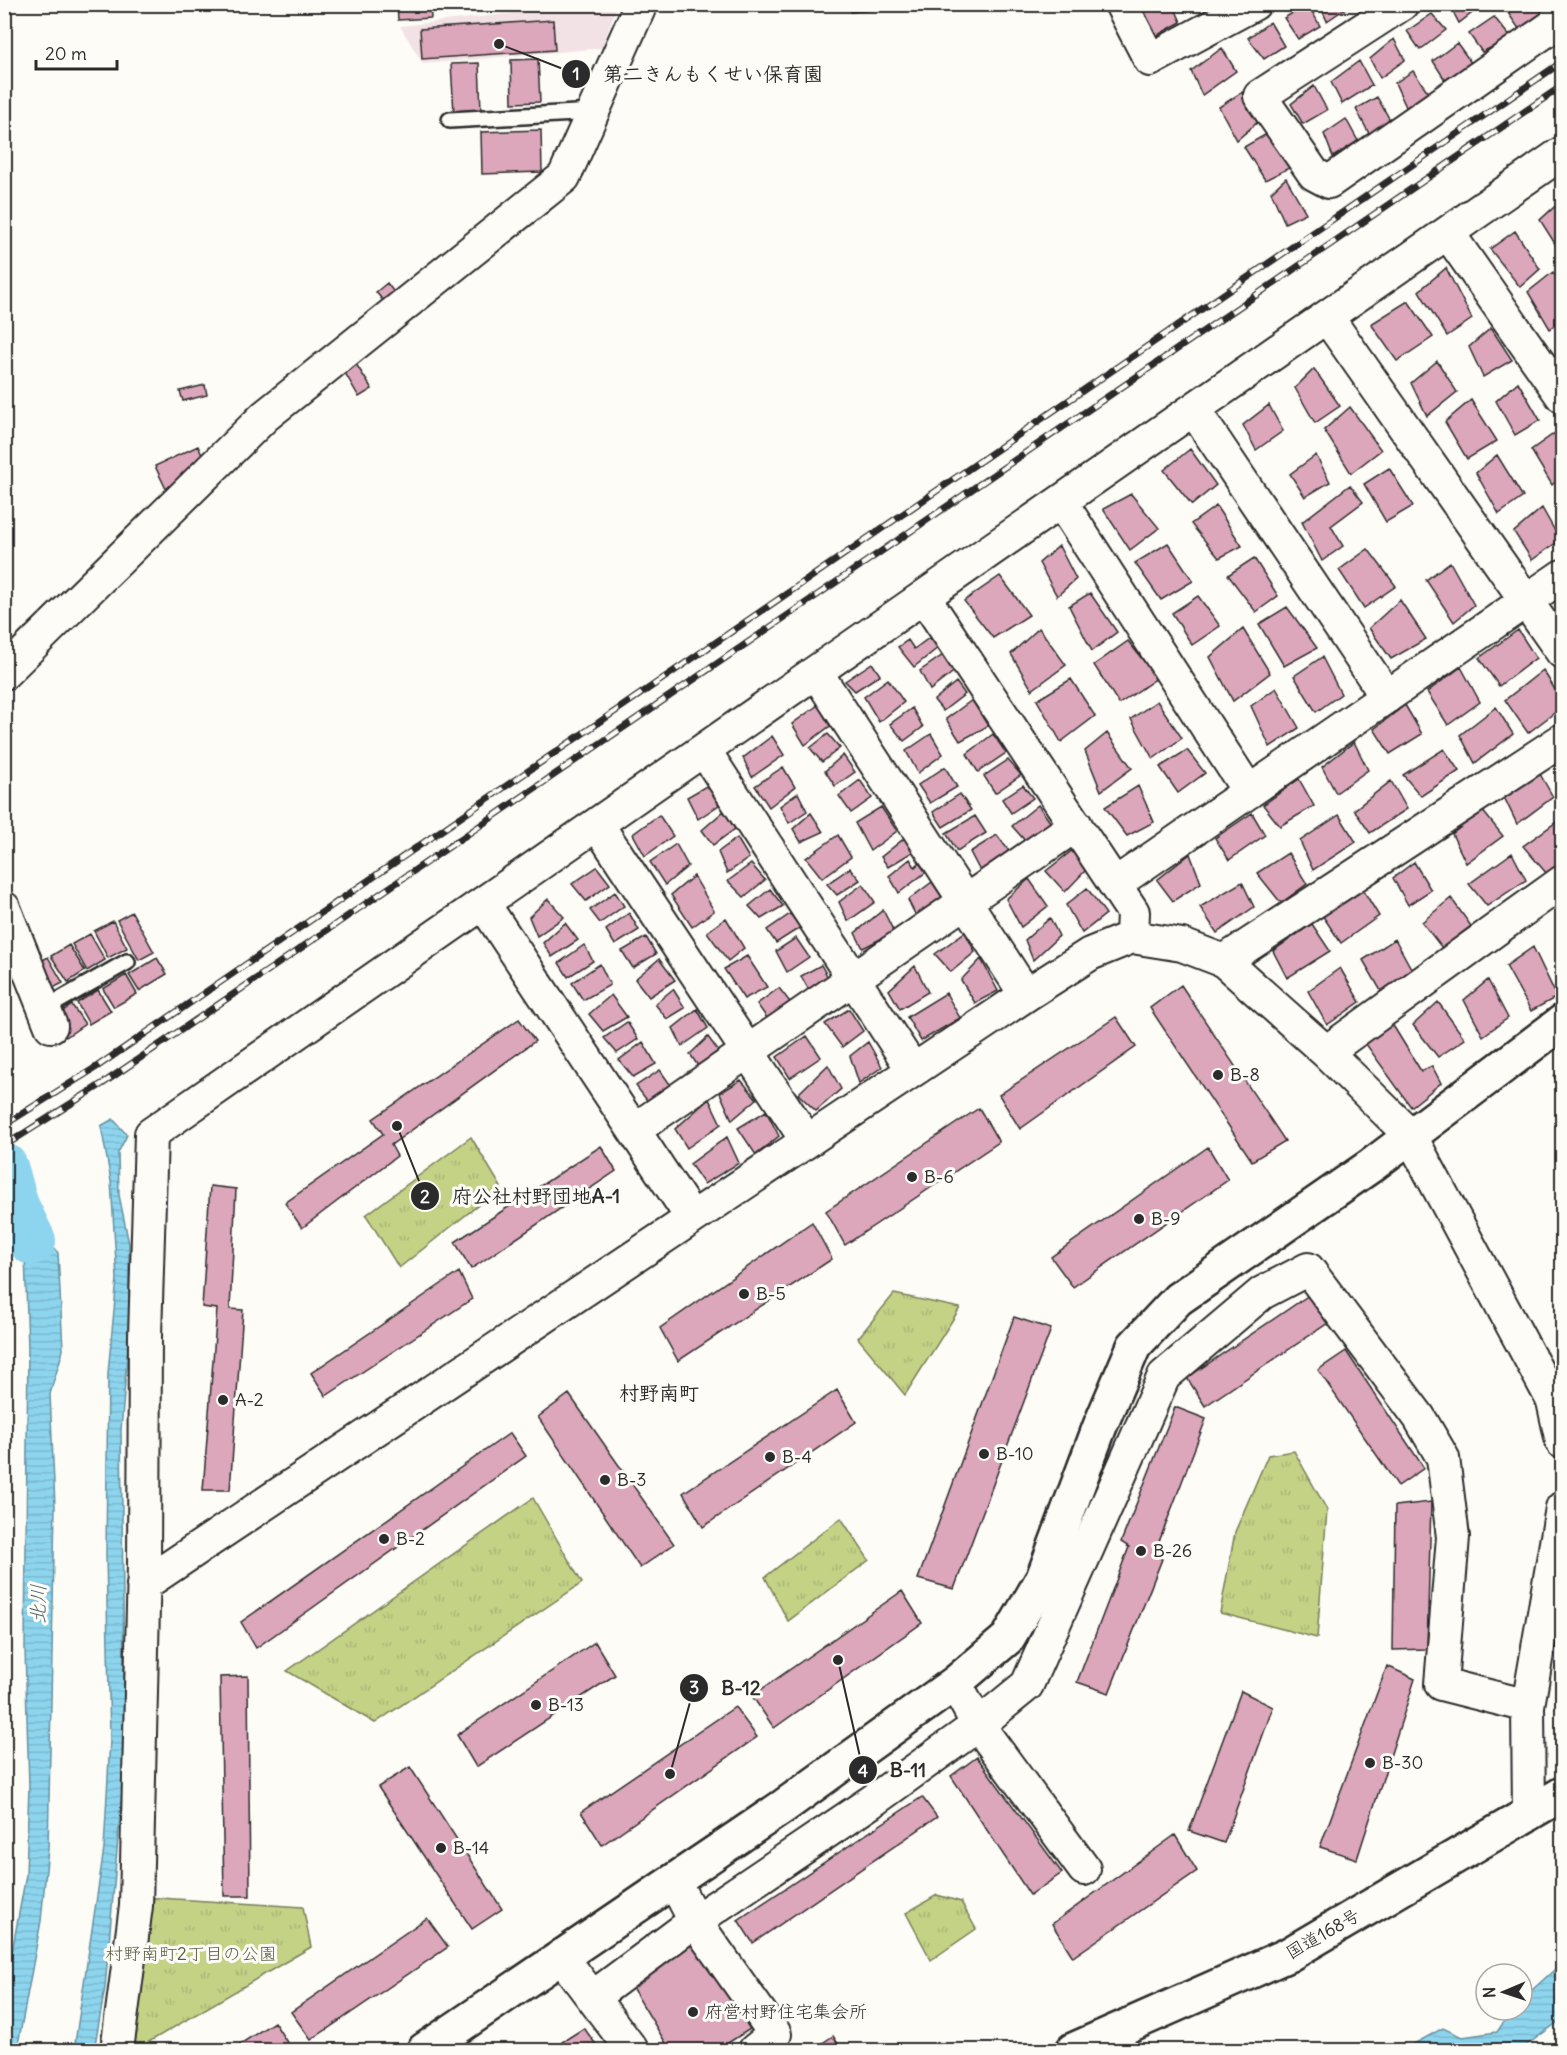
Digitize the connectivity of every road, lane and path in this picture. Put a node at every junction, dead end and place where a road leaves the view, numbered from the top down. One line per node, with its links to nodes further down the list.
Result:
1 (641, 4): 6 (street)
2 (1121, 4): 3 (street)
3 (1254, 4)
4 (1401, 4): 5 (street)
5 (1559, 4)
6 (593, 112): 7 (lane); 19 (street)
7 (450, 120)
8 (1561, 157): 9 (street)
9 (1448, 233): 10 (street); 11 (street)
10 (1327, 317): 12 (street); 16 (street)
11 (1563, 396)
12 (1194, 410): 13 (street); 20 (street)
13 (1060, 502): 15 (street); 23 (street)
14 (1563, 576): 16 (street)
15 (924, 597): 18 (street); 25 (street)
16 (1526, 601): 17 (street); 20 (street)
17 (1563, 652)
18 (816, 672): 22 (street); 28 (street)
19 (4, 673)
20 (1387, 697): 23 (street)
21 (1563, 740): 32 (street)
22 (704, 750): 24 (street); 34 (street)
23 (1249, 792): 27 (street)
24 (597, 824): 29 (street); 38 (street)
25 (1076, 825): 27 (street); 28 (street)
26 (1563, 882): 39 (street)
27 (1115, 884): 31 (street)
28 (965, 902): 34 (street); 35 (street)
29 (483, 903): 41 (street); 47 (street)
30 (4, 908): 36 (street)
31 (1132, 937): 32 (street); 35 (street)
32 (1224, 961): 39 (street)
33 (127, 962): 36 (lane)
34 (853, 979): 38 (street); 40 (street)
35 (1026, 995): 40 (street)
36 (48, 1017)
37 (1563, 1022): 42 (main road)
38 (748, 1052): 41 (street); 43 (street)
39 (1326, 1053): 42 (street)
40 (913, 1070): 43 (street)
41 (634, 1130): 44 (street)
42 (1410, 1135): 45 (street); 48 (main road)
43 (807, 1141): 44 (street)
44 (692, 1218): 47 (street)
45 (1563, 1442)
46 (1563, 1508): 49 (street)
47 (143, 1586): 58 (street)
48 (955, 1683): 50 (street); 54 (main road)
49 (1528, 1706): 50 (street); 52 (street)
50 (978, 1725): 53 (street); 55 (street)
51 (1563, 1794): 52 (main road, 国道168号)
52 (1529, 1814): 62 (main road, 国道168号)
53 (1084, 1869)
54 (674, 1881): 55 (street); 56 (main road)
55 (695, 1921): 57 (street); 61 (street)
56 (561, 1956): 57 (street); 59 (main road)
57 (593, 1997): 60 (street)
58 (117, 2050)
59 (424, 2050)
60 (632, 2050)
61 (755, 2050)
62 (1073, 2050)

